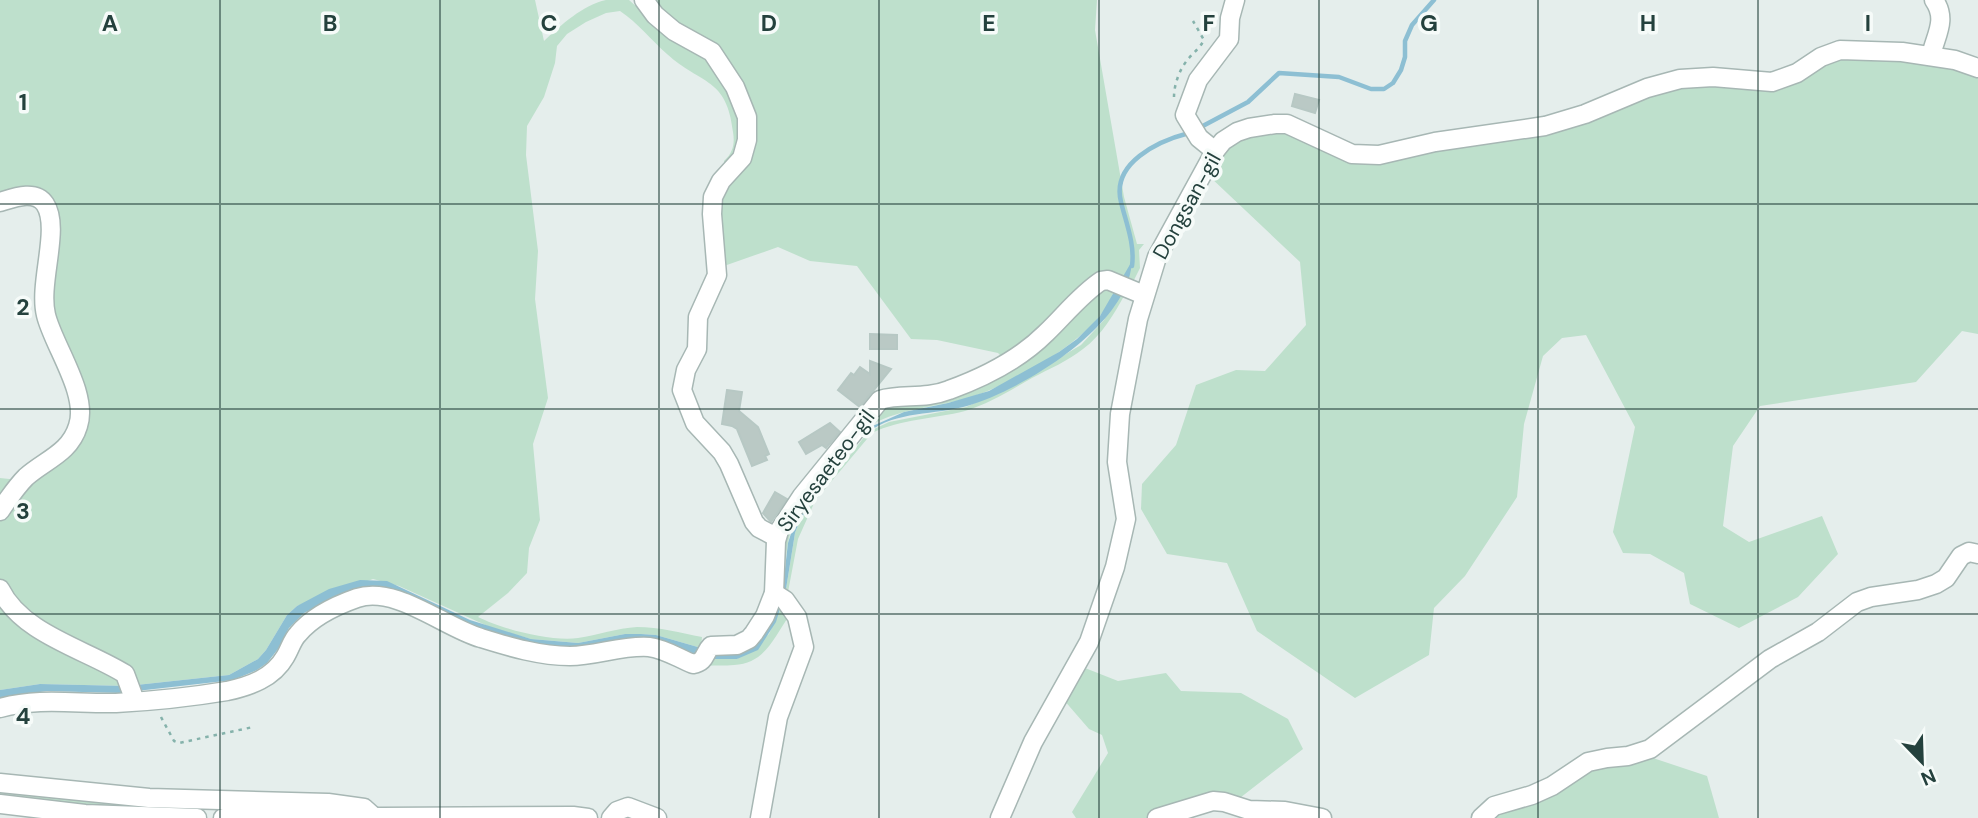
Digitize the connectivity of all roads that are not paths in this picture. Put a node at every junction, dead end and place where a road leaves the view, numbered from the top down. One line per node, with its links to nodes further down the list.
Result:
1 (645, 0): 10 (street)
2 (1235, 0): 6 (street)
3 (1934, 0): 4 (street)
4 (1931, 56): 5 (street, Dongsan-gil); 6 (street, Dongsan-gil)
5 (1978, 68)
6 (1215, 151): 8 (street, Dongsan-gil)
7 (0, 202): 9 (street)
8 (1129, 289): 10 (street, Siryesaeteo-gil); 25 (street, Dongsan-gil)
9 (0, 511)
10 (776, 537): 13 (street, Siryesaeteo-gil)
11 (1978, 554): 28 (street)
12 (0, 589): 14 (street)
13 (780, 596): 14 (street, Siryesaeteo-gil); 24 (street)
14 (138, 695): 15 (street, Siryesaeteo-gil)
15 (0, 708)
16 (0, 783): 18 (street)
17 (0, 804): 19 (street)
18 (374, 817): 20 (street); 21 (street)
19 (197, 818)
20 (223, 818)
21 (588, 818)
22 (611, 818): 23 (street)
23 (657, 818)
24 (760, 818)
25 (1000, 818)
26 (1157, 818): 27 (street)
27 (1322, 818)
28 (1481, 818)

